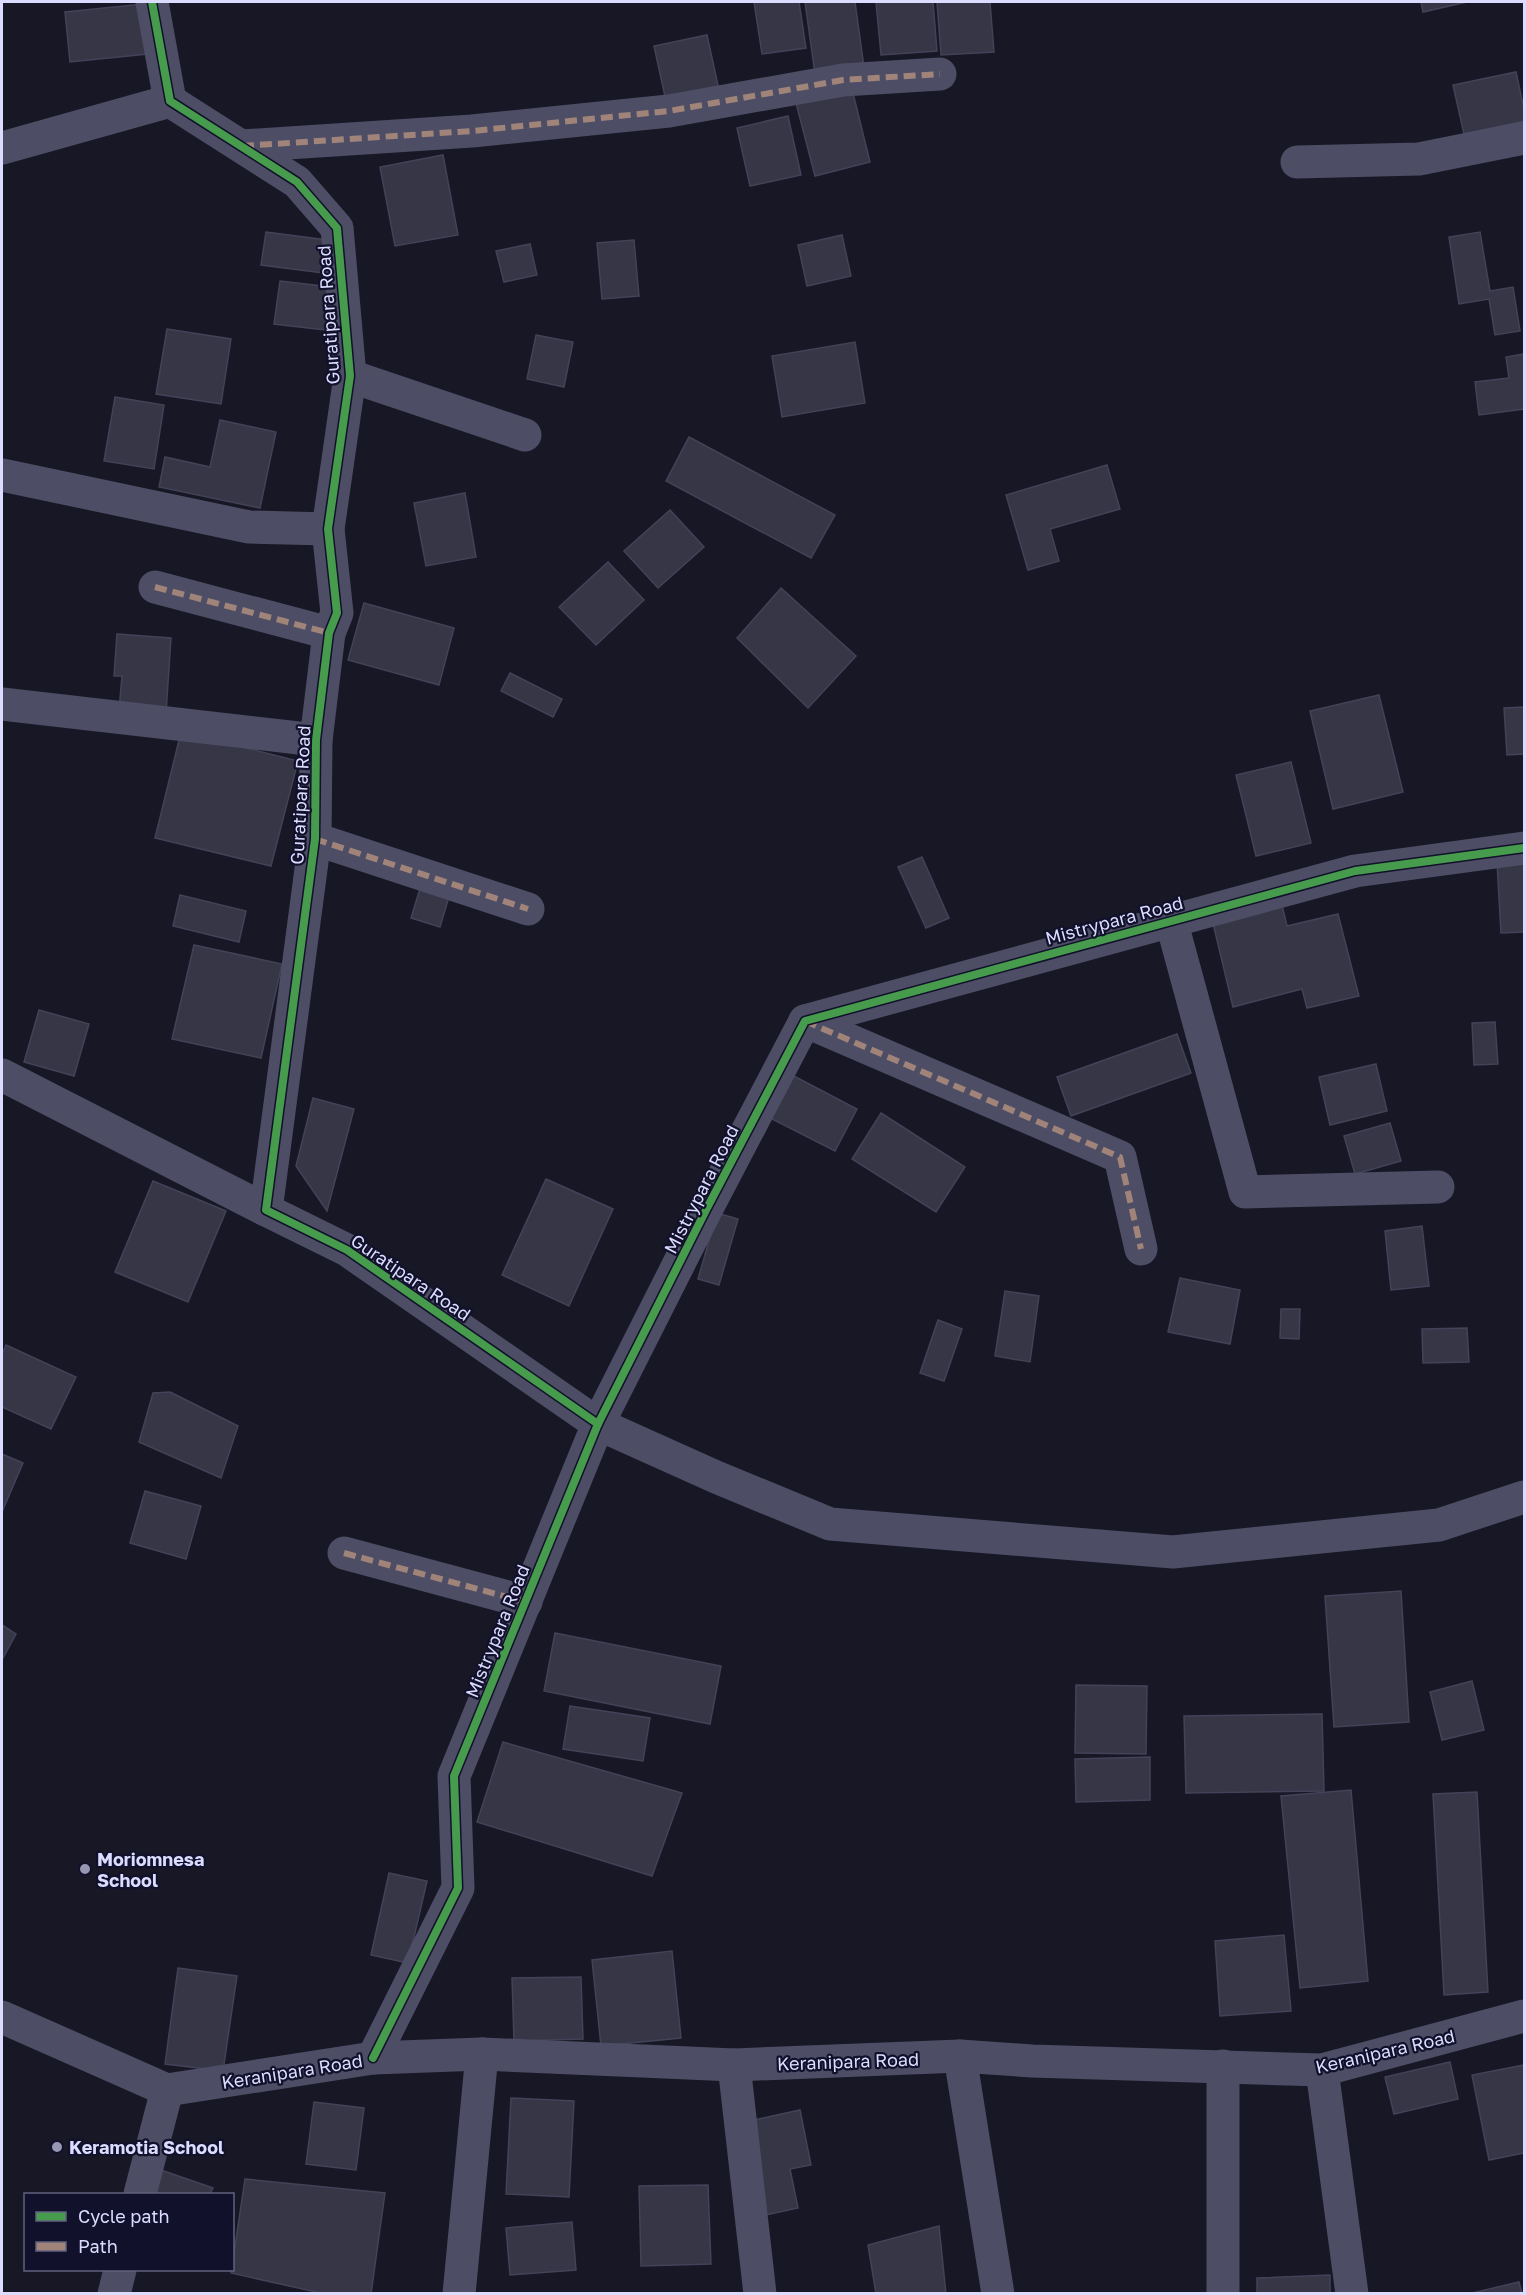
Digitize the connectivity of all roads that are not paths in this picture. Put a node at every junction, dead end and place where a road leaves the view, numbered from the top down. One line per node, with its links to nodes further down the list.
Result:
1 (152, 2): 3 (street)
2 (940, 74): 5 (street)
3 (170, 101): 5 (street, Guratipara Road); 6 (street)
4 (1524, 138): 7 (street)
5 (242, 146): 8 (street, Guratipara Road)
6 (2, 148)
7 (1298, 162)
8 (350, 376): 9 (street); 11 (street, Guratipara Road)
9 (525, 435)
10 (2, 475): 11 (street)
11 (328, 529): 13 (street, Guratipara Road)
12 (155, 587): 13 (street)
13 (329, 633): 15 (street, Guratipara Road)
14 (2, 704): 15 (street)
15 (316, 740): 16 (street, Guratipara Road)
16 (315, 839): 18 (street); 23 (street, Guratipara Road)
17 (1524, 848): 19 (street, Mistrypara Road)
18 (528, 909)
19 (1171, 920): 20 (street, Mistrypara Road); 22 (street)
20 (805, 1021): 24 (street); 25 (street, Mistrypara Road)
21 (2, 1075): 23 (street)
22 (1438, 1187)
23 (266, 1210): 25 (street, Guratipara Road)
24 (1141, 1250)
25 (598, 1424): 26 (street, Guratipara Road); 28 (street, Mistrypara Road)
26 (1524, 1497)
27 (344, 1553): 28 (street)
28 (526, 1602): 33 (street, Mistrypara Road)
29 (1524, 2016): 36 (street, Keranipara Road)
30 (2, 2017): 37 (street)
31 (482, 2054): 33 (street, Keranipara Road); 34 (street, Keranipara Road); 39 (street)
32 (960, 2056): 34 (street, Keranipara Road); 35 (street, Keranipara Road); 41 (street)
33 (373, 2058): 37 (street, Keranipara Road)
34 (734, 2065): 40 (street)
35 (1223, 2066): 36 (street, Keranipara Road); 42 (street)
36 (1322, 2070): 43 (street)
37 (167, 2090): 38 (street)
38 (140, 2193)
39 (459, 2294)
40 (760, 2294)
41 (998, 2294)
42 (1223, 2294)
43 (1352, 2294)

